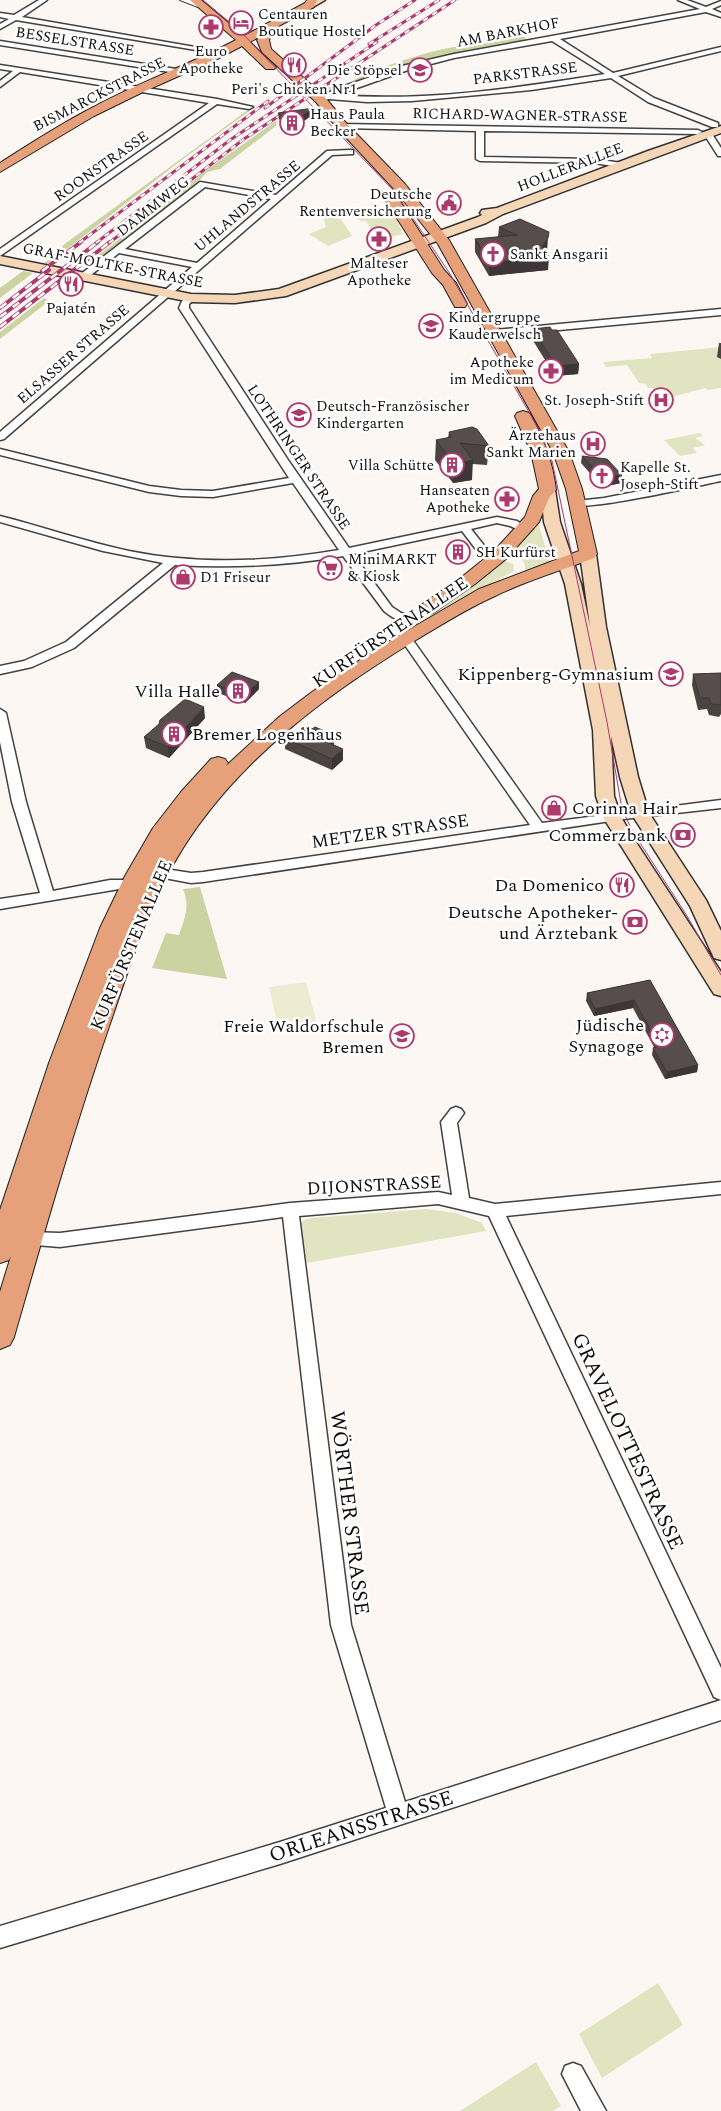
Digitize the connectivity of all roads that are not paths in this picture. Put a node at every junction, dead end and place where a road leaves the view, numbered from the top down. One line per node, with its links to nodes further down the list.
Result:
1 (44, 0): 11 (street)
2 (184, 0): 5 (street)
3 (681, 0): 8 (street)
4 (689, 0): 8 (street)
5 (197, 2): 14 (main road)
6 (314, 2): 12 (main road, BISMARCKSTRASSE)
7 (721, 3): 8 (street, AM BARKHOF)
8 (708, 8): 9 (street); 15 (street, AM BARKHOF)
9 (721, 13)
10 (0, 15): 11 (street)
11 (14, 18): 13 (street); 19 (street)
12 (271, 26): 14 (main road); 16 (main road, BISMARCKSTRASSE); 28 (main road)
13 (0, 27)
14 (229, 29): 16 (main road); 19 (main road)
15 (553, 38): 24 (street); 28 (street, AM BARKHOF)
16 (243, 41): 19 (main road, BISMARCKSTRASSE); 20 (main road)
17 (0, 43): 23 (street, BESSELSTRASSE)
18 (721, 49): 24 (street, PARKSTRASSE)
19 (213, 54): 20 (main road); 23 (main road, BISMARCKSTRASSE)
20 (264, 62): 27 (main road)
21 (0, 66): 22 (street)
22 (18, 70): 25 (street); 26 (street)
23 (174, 72): 26 (main road, BISMARCKSTRASSE)
24 (613, 75): 28 (street, PARKSTRASSE); 31 (street)
25 (0, 85)
26 (138, 88): 29 (street); 39 (main road, BISMARCKSTRASSE)
27 (290, 88)
28 (324, 98): 32 (main road)
29 (217, 101): 30 (street); 44 (street, ROONSTRASSE)
30 (250, 107)
31 (719, 125): 34 (main road, HOLLERALLEE)
32 (342, 126): 33 (street, RICHARD-WAGNER-STRASSE); 41 (main road)
33 (480, 128): 34 (street, RICHARD-WAGNER-STRASSE); 38 (street)
34 (703, 133): 37 (street); 38 (main road, HOLLERALLEE)
35 (337, 140): 36 (main road)
36 (350, 152): 40 (street, UHLANDSTRASSE); 42 (main road)
37 (721, 154)
38 (619, 165): 41 (main road, HOLLERALLEE)
39 (0, 168)
40 (278, 198): 43 (street, DAMMWEG); 46 (street, UHLANDSTRASSE)
41 (438, 234): 42 (main road, HOLLERALLEE); 52 (main road)
42 (420, 242): 49 (main road, GRAF-MOLTKE-STRASSE); 51 (main road)
43 (118, 250): 46 (street); 47 (street, DAMMWEG)
44 (0, 253)
45 (0, 260): 47 (main road, GRAF-MOLTKE-STRASSE)
46 (198, 266): 48 (street, UHLANDSTRASSE)
47 (84, 276): 48 (main road, GRAF-MOLTKE-STRASSE)
48 (166, 293): 49 (main road, GRAF-MOLTKE-STRASSE); 54 (street, ELSASSER STRASSE)
49 (190, 298): 57 (street, LOTHRINGER STRASSE)
50 (721, 312): 52 (street)
51 (466, 314)
52 (495, 333): 59 (main road)
53 (518, 405): 58 (main road)
54 (0, 437)
55 (0, 452): 57 (street)
56 (721, 478): 59 (street)
57 (295, 480): 63 (street, LOTHRINGER STRASSE)
58 (548, 490): 62 (main road, KURFÜRSTENALLEE); 67 (main road)
59 (577, 504): 65 (main road)
60 (0, 518): 66 (street)
61 (464, 528): 62 (street); 63 (street); 64 (street)
62 (524, 529): 64 (main road, KURFÜRSTENALLEE)
63 (345, 552): 66 (street); 69 (street, LOTHRINGER STRASSE)
64 (500, 554): 68 (main road); 69 (main road, KURFÜRSTENALLEE)
65 (588, 554): 67 (main road, KURFÜRSTENALLEE); 73 (main road)
66 (174, 561): 70 (street)
67 (565, 563): 68 (main road, KURFÜRSTENALLEE); 73 (main road)
68 (522, 578): 69 (main road, KURFÜRSTENALLEE)
69 (409, 628): 74 (street); 75 (main road, KURFÜRSTENALLEE); 77 (main road, KURFÜRSTENALLEE)
70 (0, 670)
71 (0, 714): 78 (street)
72 (721, 804): 73 (street, METZER STRASSE)
73 (626, 815): 74 (street, METZER STRASSE); 80 (main road); 81 (main road)
74 (540, 828): 75 (street, METZER STRASSE)
75 (159, 873): 87 (main road, KURFÜRSTENALLEE)
76 (87, 891): 77 (street); 77 (street); 78 (street)
77 (128, 893): 88 (main road, KURFÜRSTENALLEE)
78 (48, 897): 79 (street)
79 (0, 904)
80 (719, 945)
81 (721, 989)
82 (456, 1113): 84 (street)
83 (721, 1188): 86 (street, DIJONSTRASSE)
84 (460, 1202): 85 (street, DIJONSTRASSE); 86 (street, DIJONSTRASSE)
85 (290, 1210): 87 (street, DIJONSTRASSE); 92 (street, WÖRTHER STRASSE)
86 (495, 1211): 90 (street, GRAVELOTTESTRASSE)
87 (30, 1239): 89 (main road, KURFÜRSTENALLEE)
88 (0, 1252)
89 (0, 1337)
90 (721, 1690)
91 (721, 1710): 92 (street, ORLEANSSTRASSE)
92 (398, 1815): 93 (street, ORLEANSSTRASSE)
93 (0, 1937)
94 (573, 2074): 95 (street)
95 (594, 2111)

